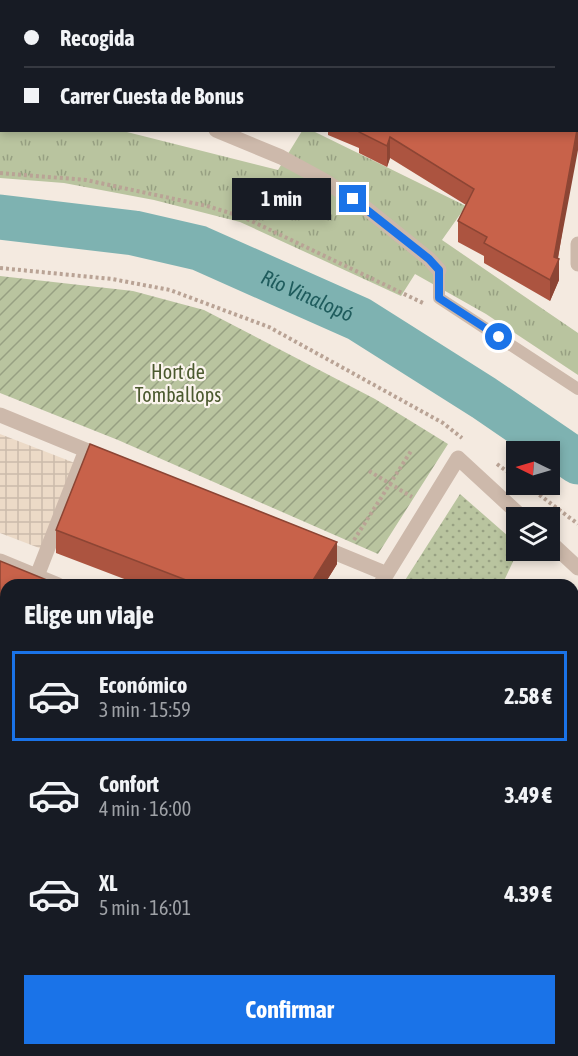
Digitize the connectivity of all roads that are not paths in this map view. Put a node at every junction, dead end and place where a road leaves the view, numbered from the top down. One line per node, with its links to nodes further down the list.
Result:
1 (221, 132): 4 (street)
2 (578, 244): 3 (street)
3 (578, 264)
4 (439, 270): 5 (lane)
5 (578, 389)
6 (0, 415): 7 (street)
7 (86, 450): 8 (street); 14 (street)
8 (119, 464)
9 (511, 507): 16 (street)
10 (301, 539): 16 (street)
11 (560, 551): 13 (street)
12 (0, 561): 14 (street)
13 (578, 568)
14 (36, 576): 15 (street)
15 (43, 579)
16 (383, 579)

